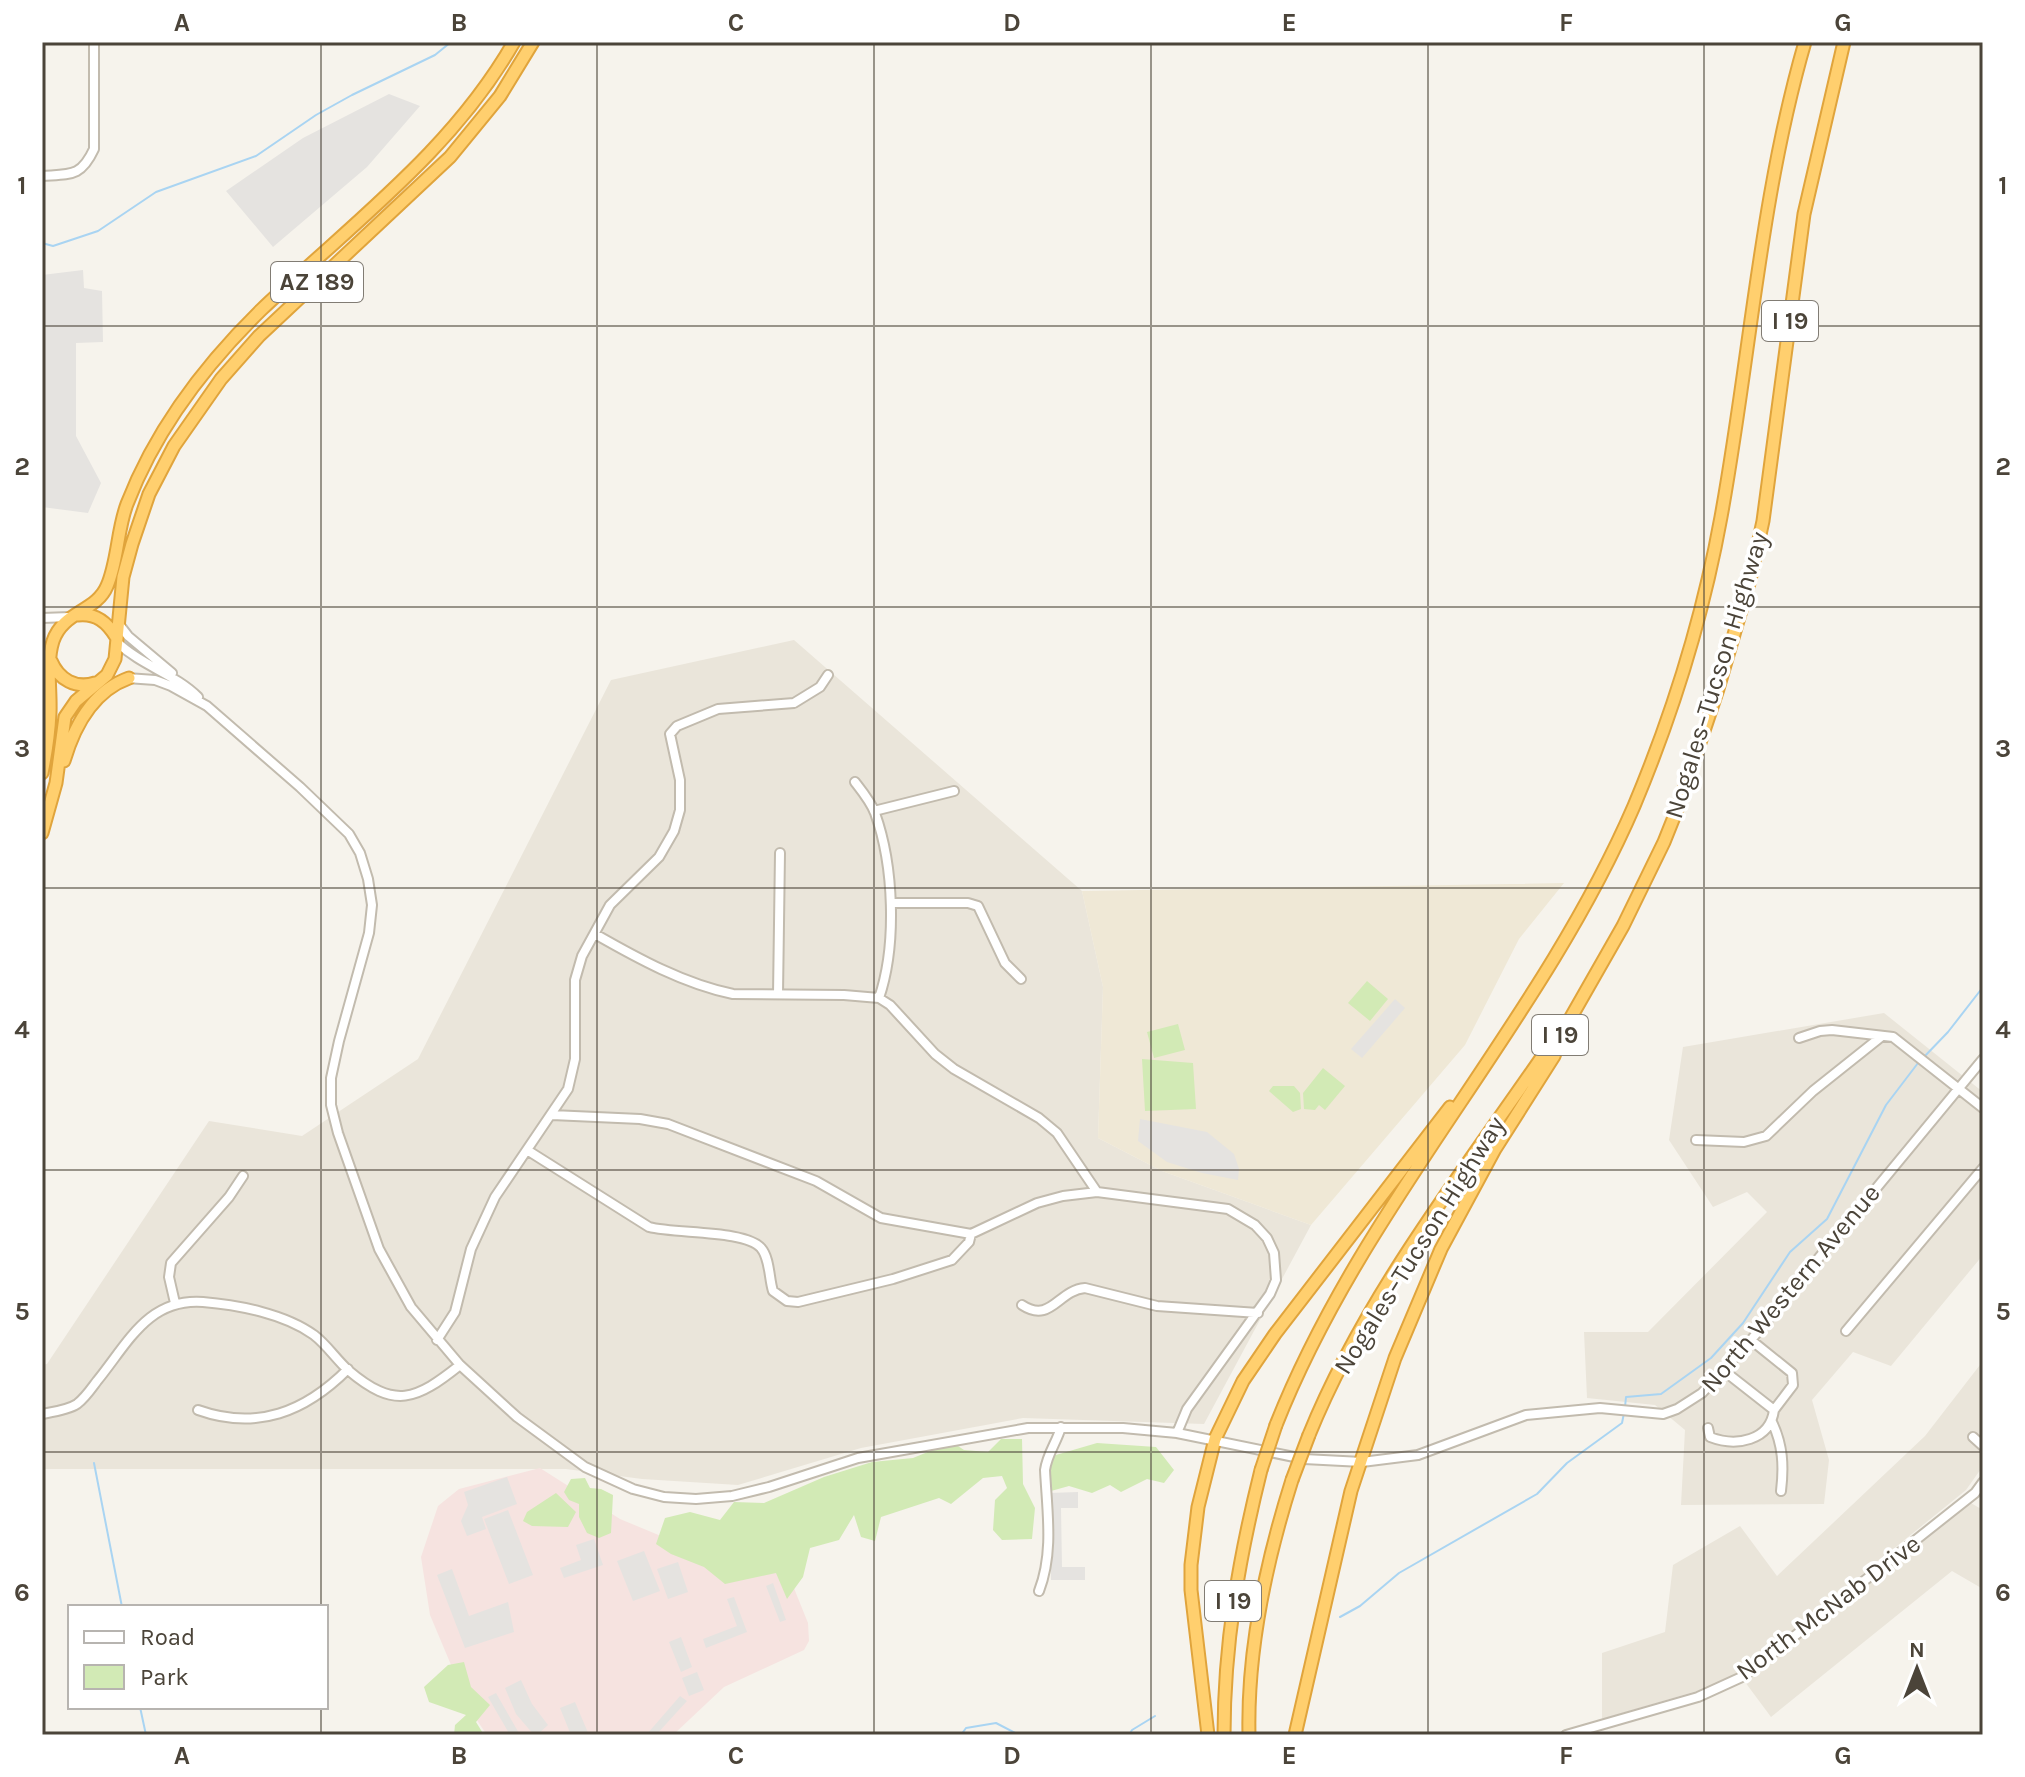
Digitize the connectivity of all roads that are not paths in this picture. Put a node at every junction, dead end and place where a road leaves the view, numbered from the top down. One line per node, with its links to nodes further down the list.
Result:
1 (94, 42): 6 (street)
2 (514, 42): 7 (highway, AZ 189)
3 (533, 42): 8 (highway, AZ 189)
4 (1805, 42): 37 (highway, Nogales–Tucson Highway / I 19)
5 (1844, 42): 35 (highway, Nogales–Tucson Highway / I 19)
6 (42, 176)
7 (347, 233): 8 (highway); 9 (highway, AZ 189)
8 (346, 256): 10 (highway, AZ 189)
9 (242, 331): 10 (highway); 11 (highway, AZ 189)
10 (242, 354): 12 (highway, AZ 189)
11 (169, 423): 12 (highway); 13 (highway, AZ 189)
12 (174, 446): 15 (highway, AZ 189)
13 (73, 616): 14 (street); 16 (highway); 17 (highway, AZ 189)
14 (42, 618)
15 (118, 623): 16 (highway, AZ 189); 21 (street)
16 (117, 640): 20 (highway, AZ 189); 21 (street)
17 (48, 654): 20 (highway); 23 (highway, AZ 189)
18 (828, 675): 31 (street)
19 (129, 678): 20 (street); 22 (street); 26 (highway)
20 (100, 681): 26 (highway, AZ 189)
21 (187, 687): 22 (street)
22 (207, 706): 53 (street, North Western Avenue)
23 (42, 773)
24 (855, 782): 27 (street)
25 (954, 791): 27 (street)
26 (52, 800): 28 (highway, AZ 189)
27 (874, 811): 30 (street)
28 (42, 833)
29 (780, 853): 33 (street)
30 (892, 903): 32 (street); 34 (street)
31 (595, 934): 33 (street); 42 (street)
32 (1021, 979)
33 (778, 994): 34 (street)
34 (879, 998): 47 (street)
35 (1562, 1033): 68 (highway); 75 (highway, Nogales–Tucson Highway / I 19, bridge)
36 (1882, 1036): 38 (street); 40 (street); 43 (street)
37 (1504, 1038): 66 (highway); 74 (highway, Nogales–Tucson Highway / I 19, bridge)
38 (1799, 1038)
39 (1983, 1059): 40 (street, North Western Avenue)
40 (1957, 1089): 41 (street); 54 (street, North Western Avenue)
41 (1983, 1108)
42 (552, 1115): 44 (street); 48 (street)
43 (1696, 1140)
44 (527, 1150): 48 (street); 53 (street)
45 (1983, 1168): 52 (street)
46 (243, 1176): 49 (street)
47 (1097, 1192): 48 (street); 51 (street)
48 (971, 1234)
49 (175, 1303): 56 (street); 60 (street)
50 (1022, 1305): 51 (street)
51 (1258, 1313): 64 (street)
52 (1846, 1331)
53 (437, 1340): 55 (street, North Western Avenue)
54 (1751, 1340): 57 (street, North Western Avenue); 59 (street)
55 (460, 1365): 56 (street); 62 (street, North Western Avenue)
56 (348, 1369): 58 (street)
57 (1723, 1370): 59 (street); 68 (street, North Western Avenue)
58 (198, 1410)
59 (1774, 1410): 61 (street)
60 (42, 1414)
61 (1772, 1422): 63 (street); 70 (street)
62 (1061, 1427): 64 (street, North Western Avenue); 72 (street)
63 (1708, 1428)
64 (1177, 1433): 66 (street, North Western Avenue)
65 (1973, 1437): 67 (street)
66 (1215, 1439): 68 (street, North Western Avenue); 73 (highway)
67 (1983, 1446)
68 (1362, 1462): 76 (highway)
69 (1983, 1482): 71 (street, North McNab Drive)
70 (1781, 1491)
71 (1979, 1495): 77 (street, North McNab Drive)
72 (1039, 1591)
73 (1208, 1735)
74 (1224, 1735)
75 (1249, 1735)
76 (1295, 1735)
77 (1566, 1735)

